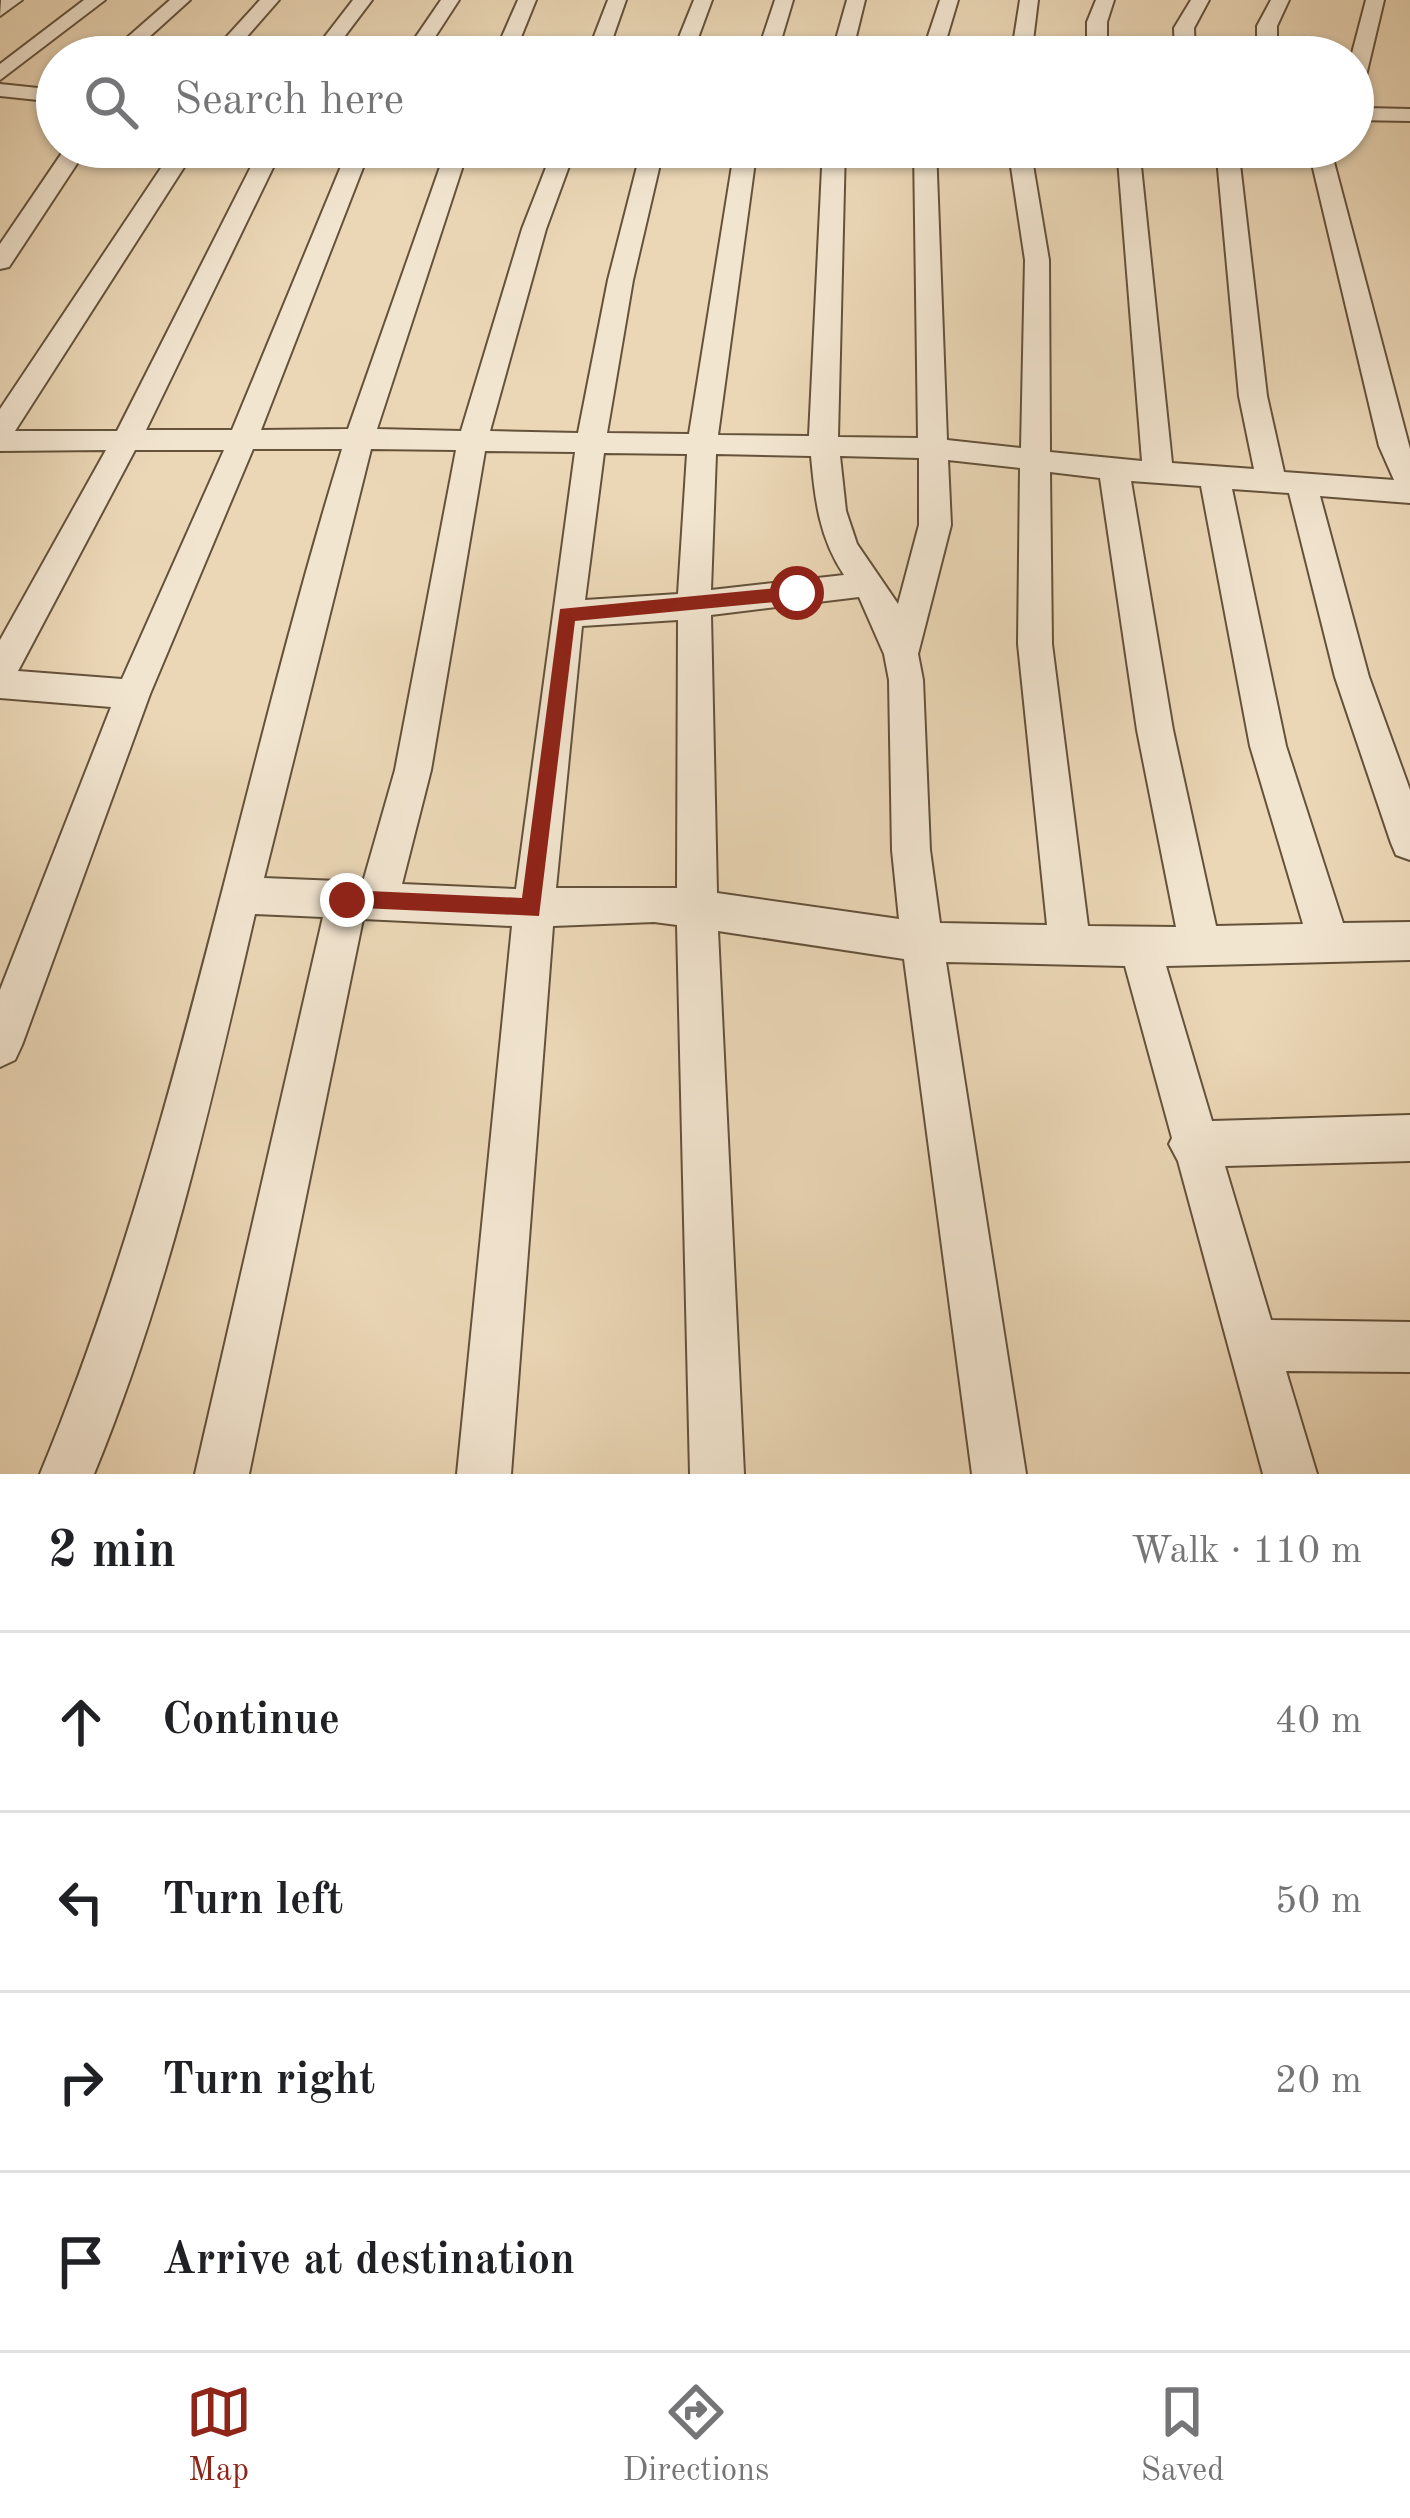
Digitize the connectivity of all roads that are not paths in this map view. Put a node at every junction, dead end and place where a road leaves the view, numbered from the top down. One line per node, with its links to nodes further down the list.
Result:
1 (14, 0): 18 (street)
2 (96, 0): 19 (street)
3 (181, 0): 20 (street)
4 (270, 0): 21 (street)
5 (363, 0): 22 (street)
6 (450, 0): 23 (street)
7 (527, 0): 24 (street)
8 (617, 0): 25 (street)
9 (703, 0): 26 (street)
10 (784, 0): 27 (street)
11 (856, 0): 28 (street)
12 (949, 0): 29 (street)
13 (1029, 0): 30 (street)
14 (1105, 0): 31 (street)
15 (1200, 0): 32 (street)
16 (1280, 0): 33 (street)
17 (1375, 0): 34 (street)
18 (0, 10)
19 (49, 36)
20 (140, 36)
21 (237, 36)
22 (335, 36)
23 (426, 36)
24 (512, 36)
25 (604, 36)
26 (689, 36)
27 (773, 36)
28 (847, 36)
29 (938, 36)
30 (1024, 36)
31 (1097, 36)
32 (1184, 36)
33 (1267, 36)
34 (1366, 36)
35 (36, 46): 36 (street)
36 (0, 74)
37 (0, 90): 38 (street)
38 (36, 94)
39 (1374, 114): 40 (street)
40 (1410, 115)
41 (63, 168): 55 (street)
42 (172, 168): 56 (street)
43 (262, 168): 60 (street)
44 (352, 168): 57 (street)
45 (451, 168): 58 (street)
46 (558, 168): 61 (street)
47 (648, 168): 62 (street)
48 (743, 168): 63 (street)
49 (833, 168): 64 (street)
50 (926, 168): 65 (street)
51 (1022, 168): 66 (street)
52 (1130, 168): 68 (street)
53 (1229, 168): 70 (street)
54 (1323, 168): 71 (street)
55 (0, 262)
56 (0, 431)
57 (243, 439): 58 (street); 60 (street); 78 (street)
58 (359, 439): 61 (street); 80 (street)
59 (0, 441): 60 (street)
60 (125, 441): 76 (street)
61 (472, 442): 62 (street); 81 (street)
62 (588, 442): 63 (street); 74 (street)
63 (702, 443): 64 (street); 73 (street)
64 (824, 445): 65 (street); 72 (street)
65 (931, 448): 66 (street); 75 (street)
66 (1037, 462): 67 (street); 86 (street)
67 (1114, 470): 68 (street); 88 (street)
68 (1158, 471): 69 (street)
69 (1214, 475): 70 (street); 87 (street)
70 (1287, 481): 71 (street); 79 (street)
71 (1410, 488)
72 (868, 584): 73 (street); 75 (street)
73 (694, 606): 74 (street); 83 (street)
74 (567, 614): 82 (street)
75 (901, 654): 85 (street)
76 (0, 672)
77 (0, 684): 78 (street)
78 (133, 694): 90 (street)
79 (1410, 843)
80 (242, 895): 81 (street); 95 (street)
81 (362, 901): 82 (street); 96 (street)
82 (531, 908): 83 (street); 97 (street)
83 (697, 908): 85 (street); 98 (street)
84 (1410, 941): 87 (street)
85 (922, 942): 86 (street); 99 (street)
86 (1070, 945): 89 (street)
87 (1330, 945): 88 (street)
88 (1200, 946): 89 (street)
89 (1140, 947): 92 (street)
90 (0, 1045)
91 (1410, 1138): 92 (street)
92 (1192, 1144): 93 (street)
93 (1250, 1345): 94 (street); 100 (street)
94 (1410, 1347)
95 (67, 1474)
96 (222, 1474)
97 (484, 1474)
98 (717, 1474)
99 (999, 1474)
100 (1290, 1474)

